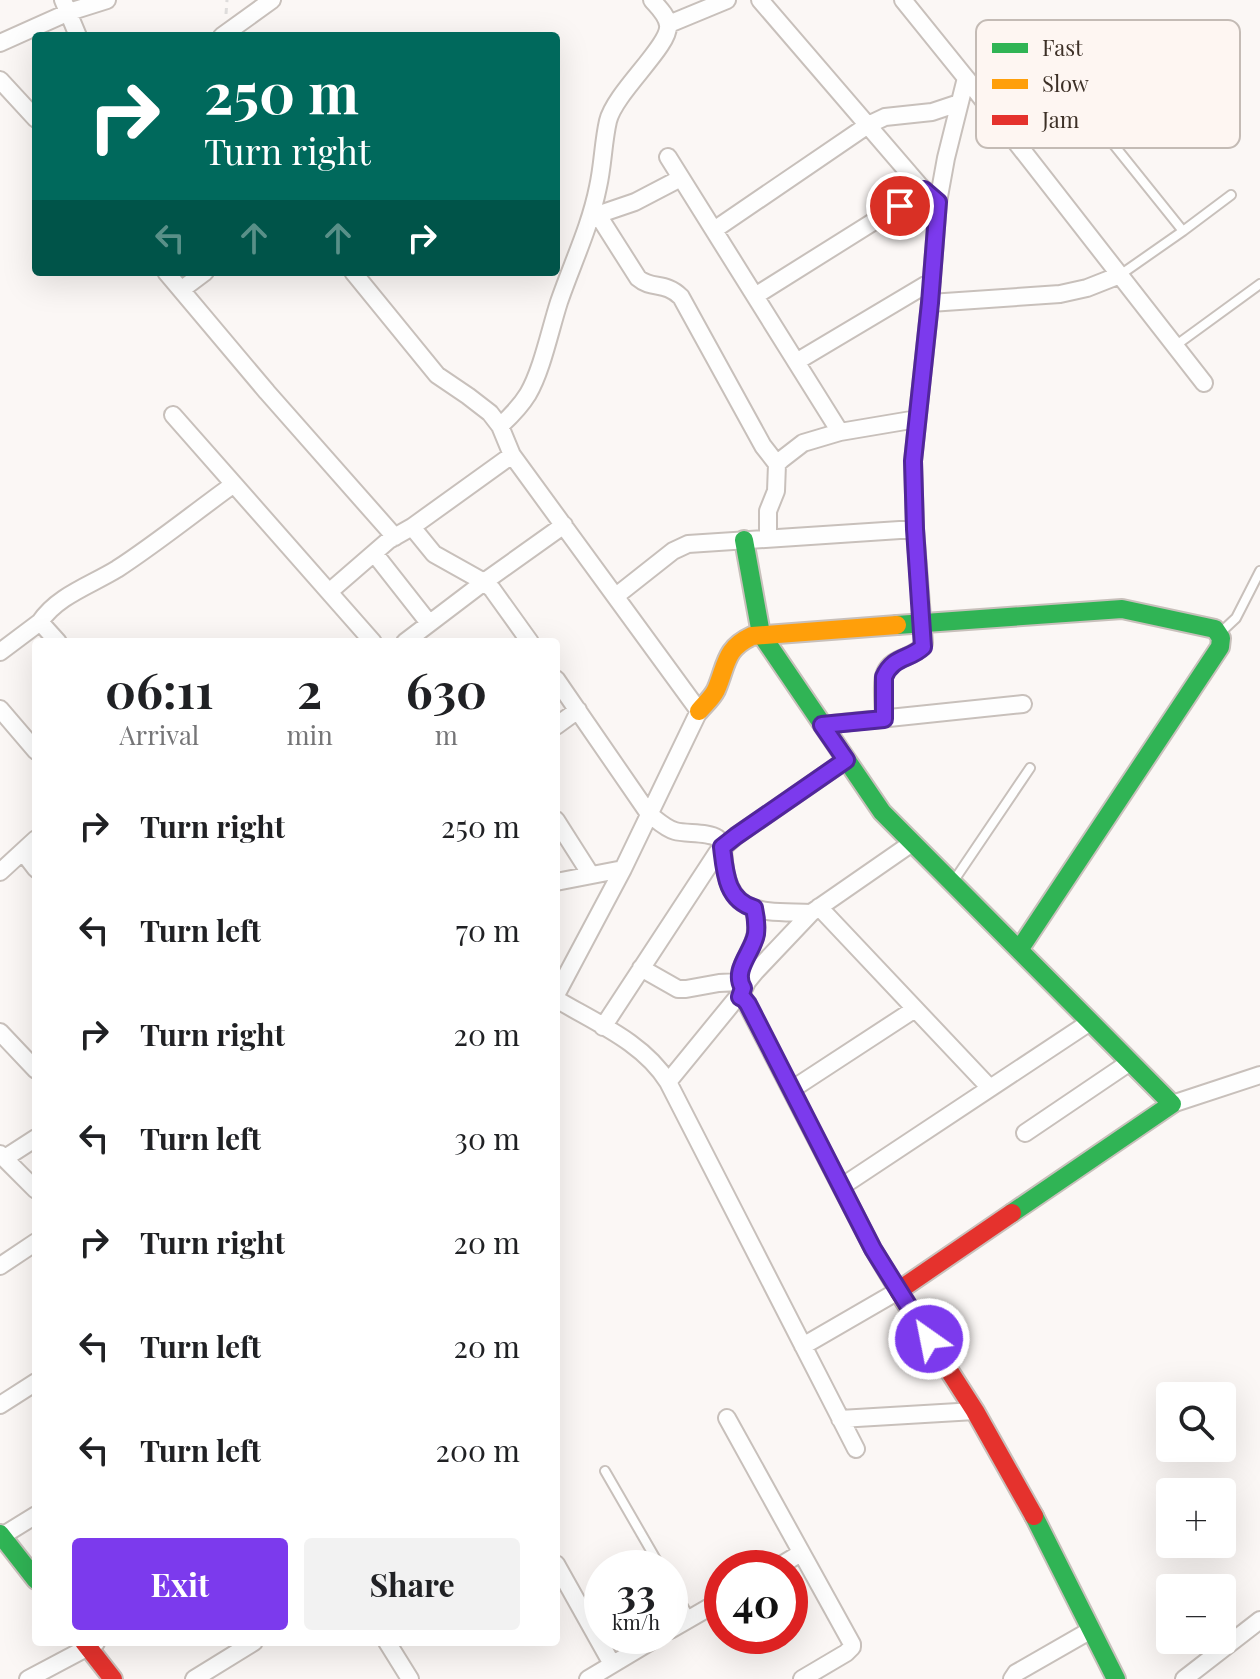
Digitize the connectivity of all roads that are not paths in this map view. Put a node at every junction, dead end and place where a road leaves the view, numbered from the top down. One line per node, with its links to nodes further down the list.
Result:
1 (107, 0): 7 (street)
2 (272, 0): 10 (street)
3 (652, 0): 8 (street)
4 (727, 0): 8 (street)
5 (760, 0): 17 (street)
6 (903, 0): 12 (street)
7 (66, 6): 9 (street); 11 (street)
8 (669, 24): 25 (street)
9 (76, 32)
10 (228, 32)
11 (0, 43)
12 (966, 78): 14 (street); 15 (street)
13 (0, 80): 16 (street)
14 (976, 91)
15 (959, 103): 17 (street); 24 (street)
16 (32, 115)
17 (868, 125): 22 (street); 26 (street)
18 (1021, 148): 28 (street)
19 (1116, 148): 27 (lane)
20 (668, 157): 21 (street)
21 (681, 178): 25 (street); 26 (street)
22 (924, 190): 24 (street); 35 (street)
23 (1231, 195): 27 (lane)
24 (938, 202): 32 (street)
25 (594, 216): 42 (street); 45 (street)
26 (714, 230): 35 (street)
27 (1183, 231): 28 (lane)
28 (1120, 275): 36 (street); 37 (street)
29 (169, 276): 34 (street)
30 (200, 276): 34 (street)
31 (356, 276): 42 (street)
32 (932, 281): 36 (street); 38 (street)
33 (1260, 284): 37 (lane)
34 (181, 290): 50 (street)
35 (755, 296): 38 (street)
36 (930, 303): 41 (street)
37 (1175, 346): 39 (street)
38 (796, 362): 43 (street)
39 (1204, 383)
40 (173, 415): 46 (street)
41 (917, 419): 43 (street); 49 (street)
42 (500, 426): 44 (street)
43 (840, 432): 45 (street)
44 (512, 455): 47 (street); 48 (street)
45 (777, 464): 51 (street)
46 (234, 484): 56 (street); 58 (street)
47 (564, 525): 55 (street); 57 (street)
48 (412, 527): 50 (street); 55 (street)
49 (915, 529): 51 (street); 59 (street)
50 (395, 537): 53 (street)
51 (768, 538): 52 (street)
52 (744, 540): 57 (street); 62 (street)
53 (374, 553): 56 (street); 60 (street)
54 (1260, 571): 61 (lane)
55 (484, 582): 60 (street); 66 (street)
56 (329, 592): 64 (street)
57 (616, 596): 71 (street)
58 (40, 622): 63 (street); 67 (street)
59 (922, 622): 61 (street); 62 (street); 72 (street)
60 (429, 623): 65 (street)
61 (1219, 633): 93 (street)
62 (761, 634): 71 (street); 75 (street)
63 (54, 638)
64 (369, 638)
65 (410, 638)
66 (527, 638)
67 (0, 652)
68 (560, 685): 70 (street)
69 (1023, 704): 72 (street)
70 (578, 710): 74 (street); 79 (street)
71 (699, 711): 79 (street)
72 (884, 719): 75 (street)
73 (3, 720): 76 (street)
74 (560, 723)
75 (822, 725): 77 (street)
76 (32, 747)
77 (846, 760): 82 (street); 83 (street)
78 (1030, 768): 90 (lane)
79 (649, 814): 83 (street); 86 (street)
80 (560, 826): 88 (street)
81 (32, 843): 84 (street)
82 (912, 843): 90 (street); 92 (street)
83 (722, 847): 91 (street); 94 (street)
84 (23, 852): 85 (street); 87 (street)
85 (32, 864)
86 (623, 869): 88 (street); 95 (street)
87 (0, 872)
88 (591, 875): 89 (street)
89 (560, 881)
90 (952, 883): 93 (street)
91 (754, 908): 92 (street); 96 (street)
92 (815, 910): 96 (street); 98 (street)
93 (1019, 950): 99 (street)
94 (641, 968): 96 (street); 100 (street)
95 (560, 989)
96 (741, 989): 105 (street); 107 (street)
97 (560, 1000): 100 (street)
98 (915, 1009): 106 (street); 107 (street)
99 (1090, 1022): 102 (street); 106 (street)
100 (603, 1027): 105 (street)
101 (0, 1032): 103 (street)
102 (1130, 1062): 108 (street); 109 (street)
103 (32, 1066)
104 (1260, 1075): 108 (street)
105 (668, 1082): 117 (street)
106 (990, 1088): 113 (street)
107 (791, 1090): 113 (street)
108 (1172, 1104): 116 (street)
109 (1025, 1133)
110 (32, 1140): 111 (street)
111 (2, 1156): 112 (street)
112 (32, 1186)
113 (841, 1187): 116 (street)
114 (32, 1245): 115 (street)
115 (0, 1266)
116 (898, 1291): 117 (street); 120 (street)
117 (803, 1346): 122 (street)
118 (32, 1385): 119 (street)
119 (0, 1405)
120 (975, 1411): 122 (street); 136 (street)
121 (727, 1418): 128 (street)
122 (840, 1419): 123 (street)
123 (856, 1449)
124 (605, 1471): 127 (lane)
125 (32, 1517): 126 (street)
126 (1, 1535): 131 (street)
127 (651, 1550)
128 (799, 1550)
129 (808, 1565): 143 (street)
130 (560, 1571): 142 (street)
131 (32, 1575)
132 (704, 1610): 134 (street)
133 (688, 1615): 134 (lane)
134 (690, 1618)
135 (1260, 1620): 151 (street)
136 (1091, 1630): 149 (street); 150 (street)
137 (86, 1646): 144 (street)
138 (91, 1646): 145 (street)
139 (248, 1646): 146 (street)
140 (389, 1646): 147 (street)
141 (629, 1654): 142 (street)
142 (612, 1664): 148 (street)
143 (810, 1677)
144 (28, 1679)
145 (113, 1679)
146 (194, 1679)
147 (410, 1679)
148 (588, 1679)
149 (1012, 1679)
150 (1116, 1679)
151 (1184, 1679)

